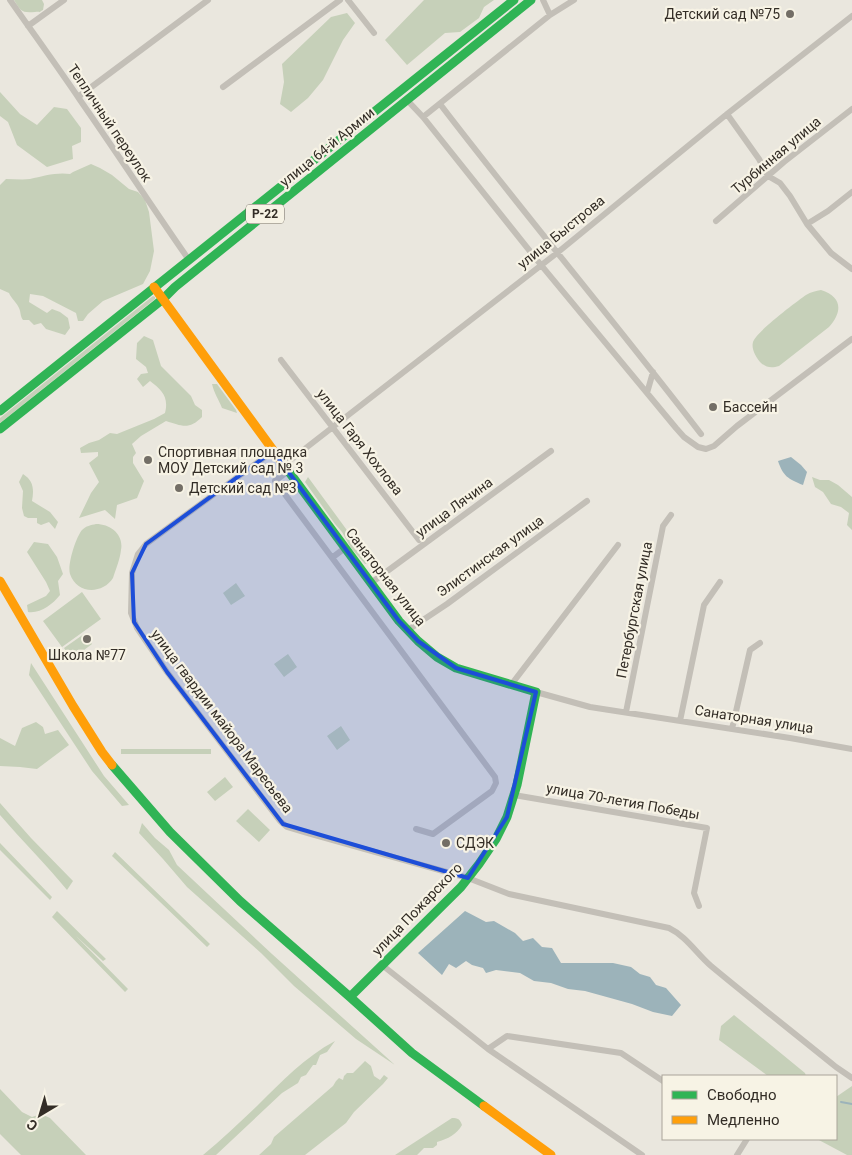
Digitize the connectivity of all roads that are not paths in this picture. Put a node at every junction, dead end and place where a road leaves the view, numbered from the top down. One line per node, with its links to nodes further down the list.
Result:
1 (10, 0): 12 (street, Тепличный переулок)
2 (64, 0): 12 (street)
3 (208, 0): 15 (street)
4 (340, 0): 14 (street)
5 (348, 0): 13 (street)
6 (514, 0): 26 (main road, улица 64-й Армии / Р-22)
7 (531, 0): 16 (main road, улица 64-й Армии / Р-22)
8 (544, 0): 10 (street)
9 (574, 0): 10 (street)
10 (550, 15): 17 (street)
11 (852, 16): 19 (street, улица Быстрова)
12 (28, 26): 15 (street, Тепличный переулок)
13 (374, 33)
14 (223, 87)
15 (78, 97): 26 (street, Тепличный переулок)
16 (408, 100): 20 (street); 30 (main road, улица 64-й Армии / Р-22)
17 (440, 104): 20 (street); 25 (street)
18 (852, 109): 21 (street, Турбинная улица)
19 (727, 114): 21 (street); 25 (street, улица Быстрова)
20 (423, 117): 27 (street)
21 (768, 176): 23 (street, Турбинная улица); 24 (street)
22 (852, 192): 24 (street)
23 (716, 221)
24 (807, 224): 28 (street)
25 (557, 253): 27 (street, улица Быстрова); 33 (street)
26 (189, 260): 29 (main road, улица 64-й Армии / Р-22)
27 (541, 265): 34 (street); 36 (street, улица Быстрова)
28 (851, 266)
29 (154, 287): 30 (main road, Санаторная улица); 35 (main road, улица 64-й Армии / Р-22)
30 (163, 299): 37 (main road, улица 64-й Армии / Р-22); 39 (main road, Санаторная улица)
31 (852, 340): 34 (street)
32 (281, 360): 36 (street, улица Гаря Хохлова)
33 (654, 372): 34 (street); 38 (street)
34 (647, 393)
35 (1, 407)
36 (333, 427): 41 (street, улица Быстрова); 44 (street, улица Гаря Хохлова)
37 (0, 429)
38 (701, 434)
39 (273, 451): 41 (main road, Санаторная улица); 61 (street, улица гвардии майора Маресьева)
40 (551, 451): 50 (street, улица Лячина)
41 (286, 468): 46 (main road, Санаторная улица); 47 (street)
42 (587, 501): 51 (street, Элистинская улица)
43 (671, 515): 55 (street, Петербургская улица)
44 (420, 540)
45 (618, 545): 53 (street)
46 (345, 548): 47 (street); 50 (main road, Санаторная улица)
47 (333, 557): 60 (street)
48 (0, 581): 64 (main road)
49 (720, 582): 56 (street)
50 (371, 583): 51 (main road, Санаторная улица)
51 (408, 630): 53 (main road, Санаторная улица)
52 (760, 643): 57 (street)
53 (511, 685): 54 (main road, Санаторная улица)
54 (536, 692): 55 (street, Санаторная улица); 59 (main road, улица Пожарского)
55 (626, 712): 56 (street, Санаторная улица)
56 (680, 721): 57 (street, Санаторная улица)
57 (732, 729): 58 (street, Санаторная улица)
58 (852, 749)
59 (514, 795): 61 (main road, улица Пожарского); 62 (street, улица 70-летия Победы)
60 (416, 829)
61 (468, 878): 63 (main road, улица Пожарского); 66 (street, улица гвардии майора Маресьева)
62 (699, 906)
63 (382, 965): 64 (main road, улица Пожарского); 65 (street)
64 (350, 997): 69 (main road)
65 (488, 1049): 67 (street); 70 (street)
66 (852, 1078)
67 (662, 1080)
68 (746, 1140): 71 (street)
69 (551, 1155)
70 (642, 1155)
71 (737, 1155)

